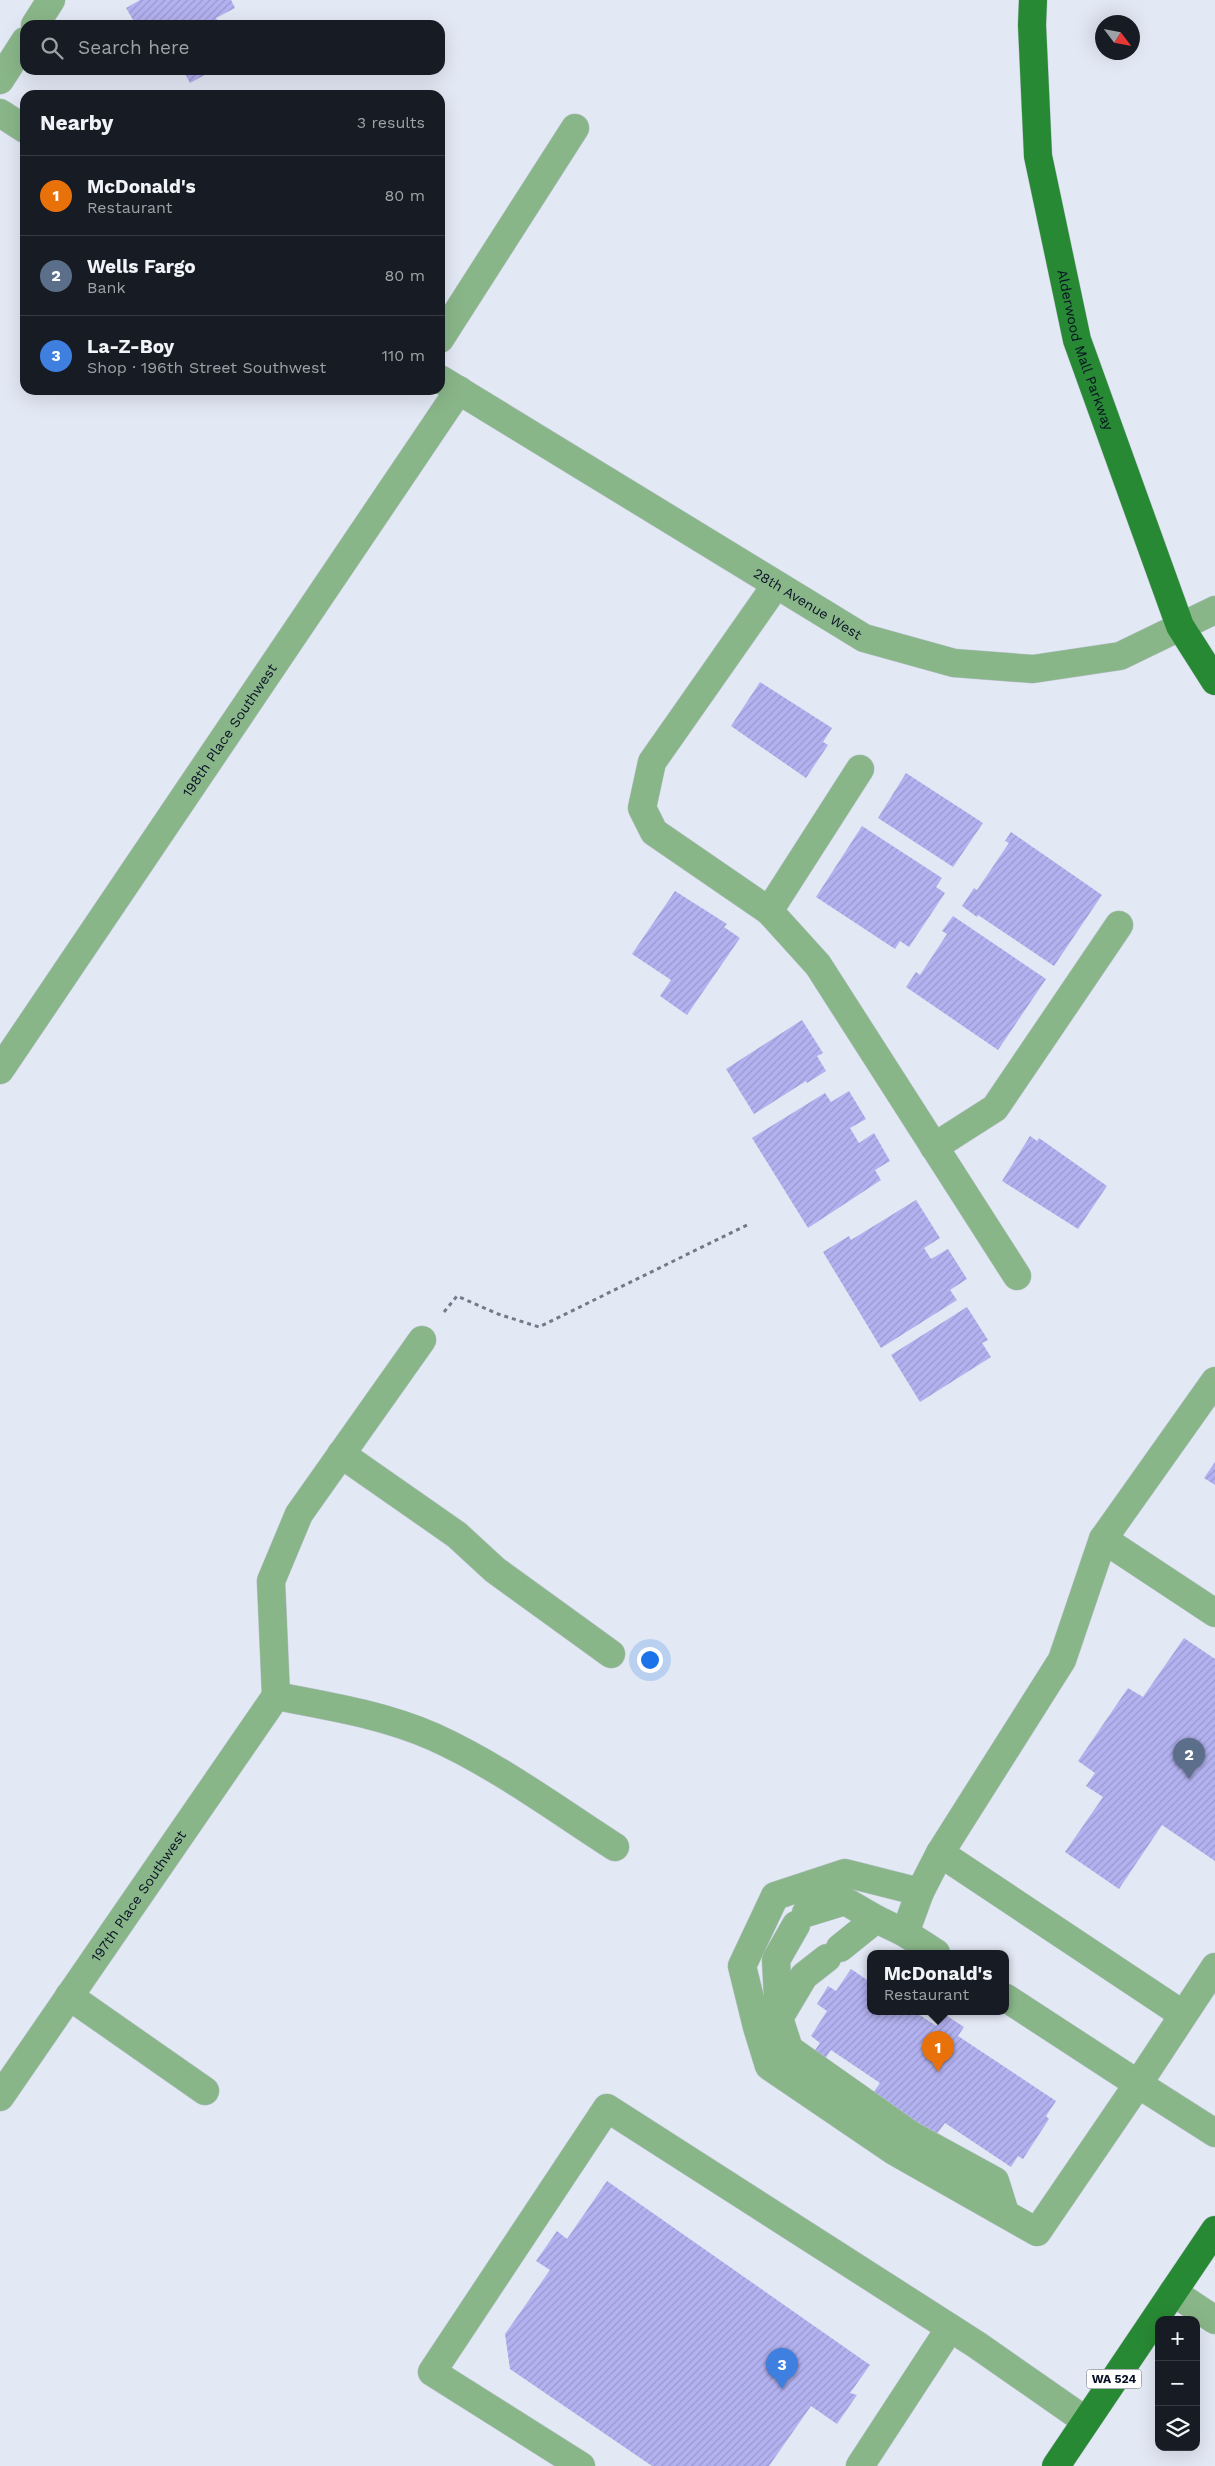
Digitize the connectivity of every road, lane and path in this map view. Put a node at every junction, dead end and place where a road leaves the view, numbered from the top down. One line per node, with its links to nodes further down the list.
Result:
1 (51, 0): 3 (street)
2 (1033, 0): 14 (main road, Alderwood Mall Parkway)
3 (38, 20)
4 (20, 49): 5 (street)
5 (0, 80)
6 (0, 114): 7 (street)
7 (20, 125)
8 (575, 128): 9 (street)
9 (445, 331)
10 (450, 385): 12 (street, 28th Avenue West)
11 (443, 395): 19 (street, 198th Place Southwest)
12 (776, 585): 14 (street, 28th Avenue West); 17 (street)
13 (1215, 610): 14 (street, 28th Avenue West)
14 (1180, 626): 15 (main road, Alderwood Mall Parkway)
15 (1215, 681)
16 (860, 769): 17 (street)
17 (769, 911): 20 (street)
18 (1118, 925): 20 (street)
19 (0, 1070)
20 (934, 1147): 22 (street)
21 (747, 1225): 23 (path)
22 (1017, 1276)
23 (422, 1340): 25 (street)
24 (1215, 1381): 26 (street)
25 (341, 1454): 28 (street); 29 (street)
26 (1103, 1539): 27 (street); 31 (street)
27 (1215, 1613)
28 (611, 1654)
29 (276, 1696): 30 (street); 37 (street, 197th Place Southwest)
30 (615, 1847)
31 (940, 1853): 32 (street); 39 (street)
32 (920, 1892): 34 (street); 45 (street)
33 (876, 1918): 34 (street); 40 (street); 40 (street)
34 (905, 1933): 35 (street)
35 (931, 1950)
36 (1215, 1967): 39 (street)
37 (70, 1996): 42 (street); 43 (street, 197th Place Southwest)
38 (1009, 2000): 41 (street)
39 (1182, 2014): 41 (street)
40 (779, 2018): 45 (street)
41 (1138, 2084): 44 (street); 45 (street)
42 (205, 2092)
43 (0, 2097)
44 (1215, 2133)
45 (1005, 2213)
46 (1215, 2230): 47 (main road, WA 524)
47 (1173, 2292): 48 (street); 50 (main road, WA 524)
48 (1215, 2320)
49 (950, 2328): 50 (street); 51 (street); 52 (street)
50 (1086, 2421): 53 (main road, WA 524)
51 (581, 2466)
52 (860, 2466)
53 (1056, 2466)

